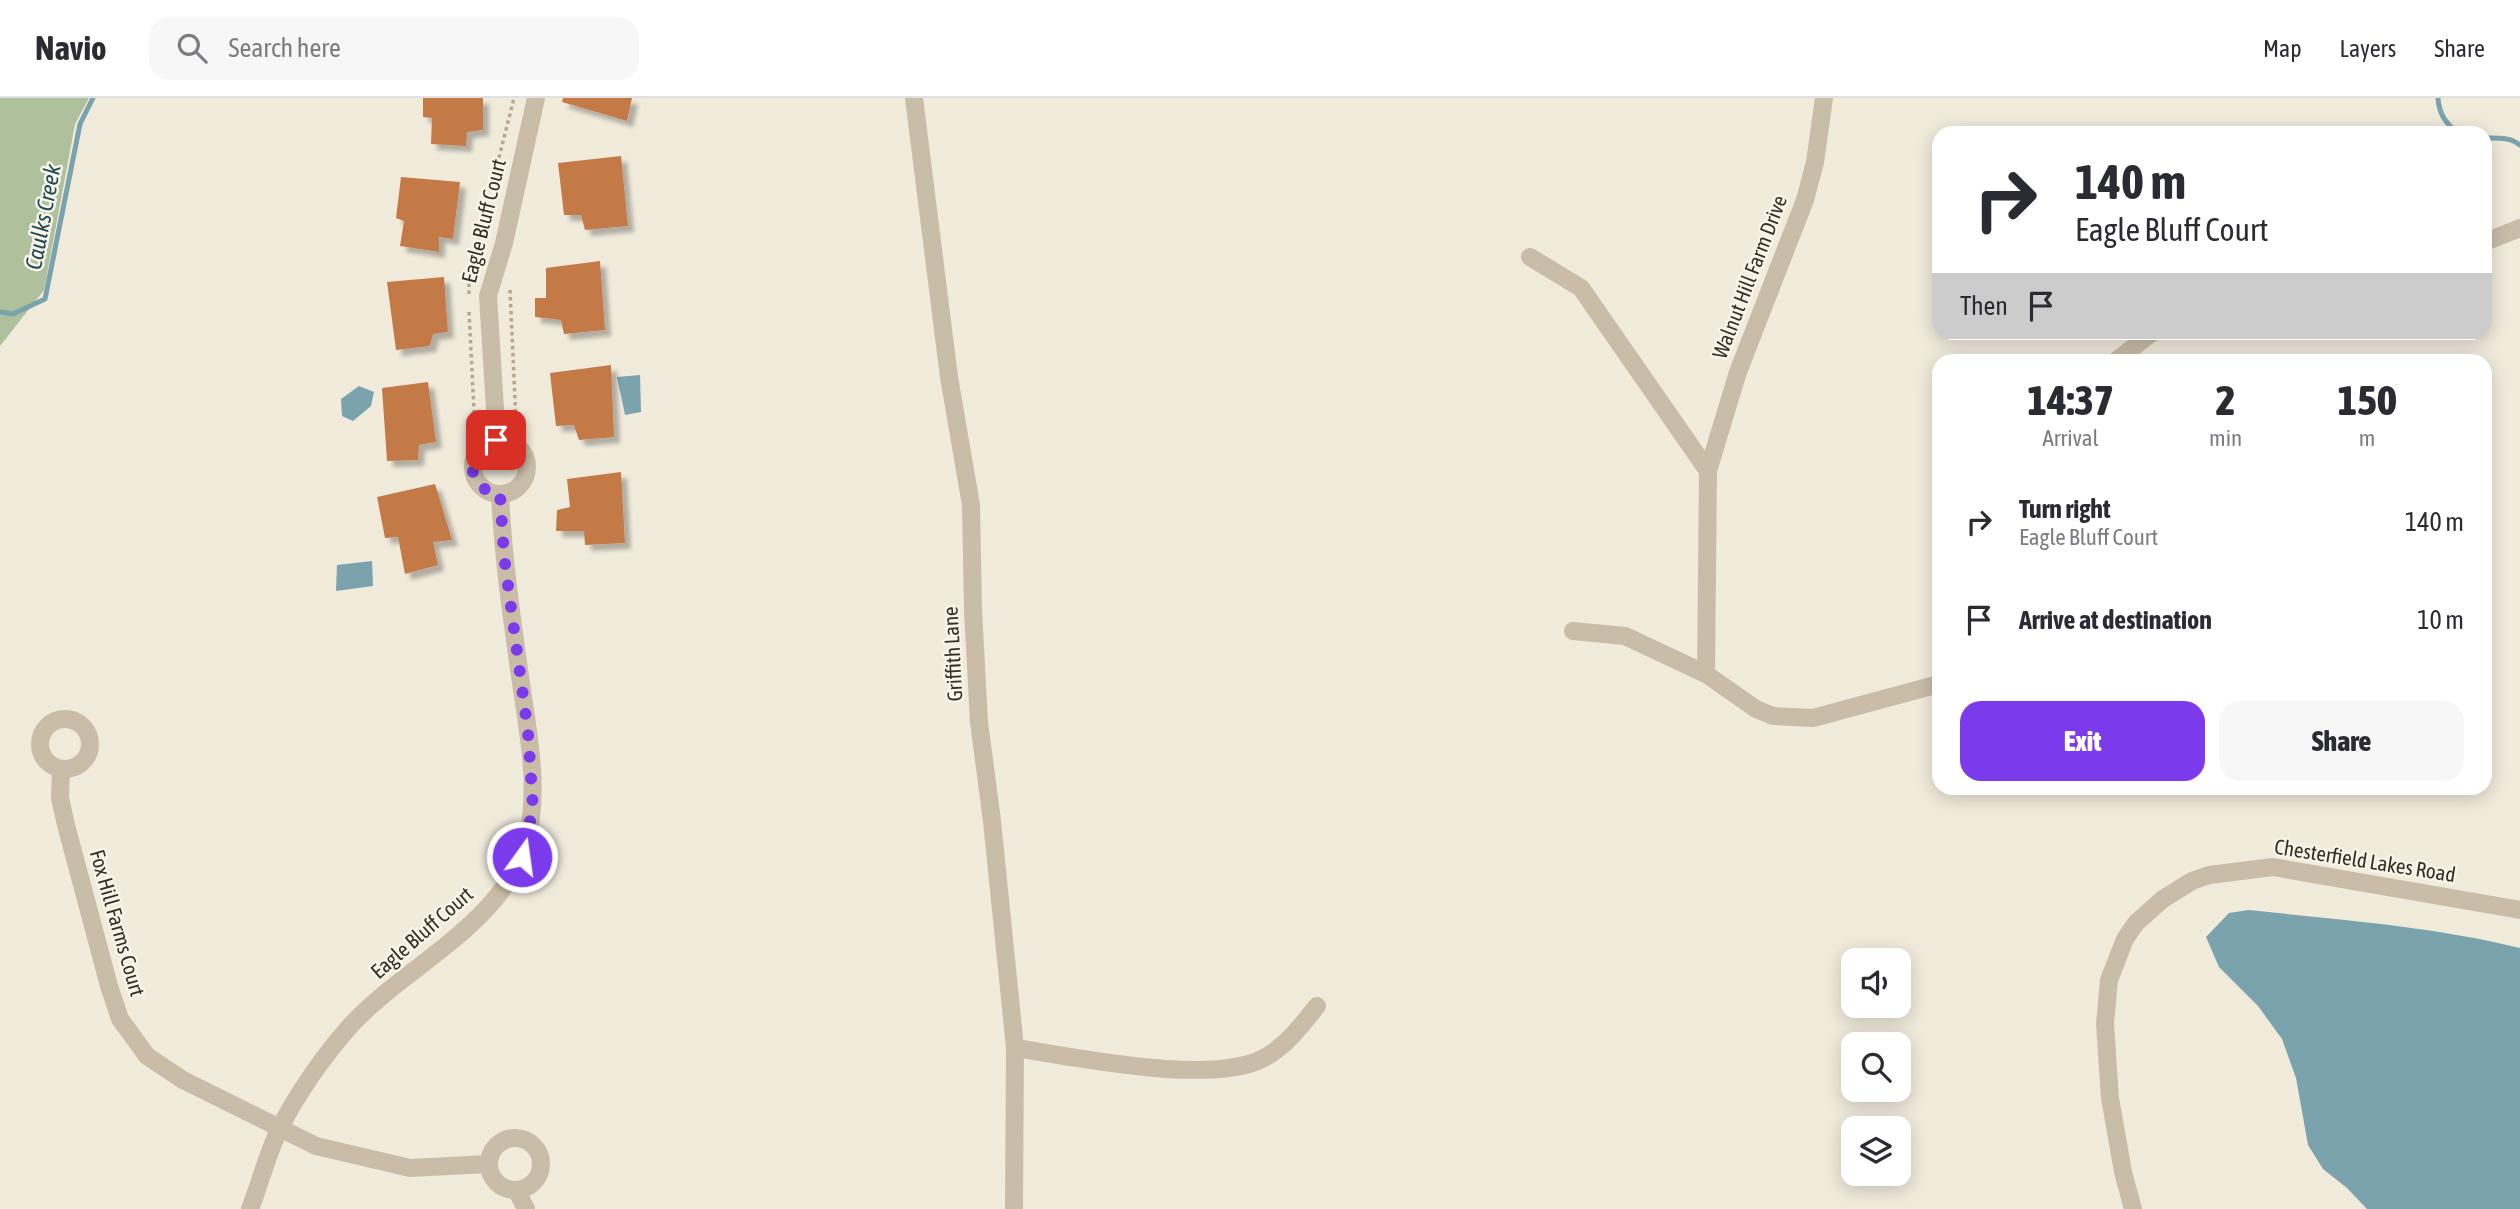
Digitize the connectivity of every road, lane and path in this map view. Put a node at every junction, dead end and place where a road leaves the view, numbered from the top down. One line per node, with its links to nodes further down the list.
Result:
1 (536, 98): 11 (street, Eagle Bluff Court)
2 (914, 98): 20 (street, Griffith Lane)
3 (1824, 98): 12 (street, Walnut Hill Farm Drive)
4 (2520, 228): 5 (street)
5 (2492, 239)
6 (1530, 257): 12 (street)
7 (512, 279): 10 (path)
8 (2143, 340): 9 (street)
9 (2125, 354)
10 (516, 421)
11 (496, 440): 13 (street); 13 (street)
12 (1708, 471): 15 (street, Walnut Hill Farm Drive)
13 (500, 494): 21 (street, Eagle Bluff Court)
14 (1573, 631): 15 (street)
15 (1706, 674): 16 (street)
16 (1932, 686)
17 (61, 770): 21 (street, Fox Hill Farms Court)
18 (2520, 910): 27 (street, Chesterfield Lakes Road)
19 (1317, 1006): 20 (street)
20 (1015, 1048): 26 (street, Griffith Lane)
21 (279, 1129): 22 (street, Fox Hill Farms Court); 24 (street, Eagle Bluff Court)
22 (488, 1164): 23 (street); 23 (street)
23 (517, 1191): 25 (street)
24 (250, 1209)
25 (526, 1209)
26 (1014, 1209)
27 (2133, 1209)

